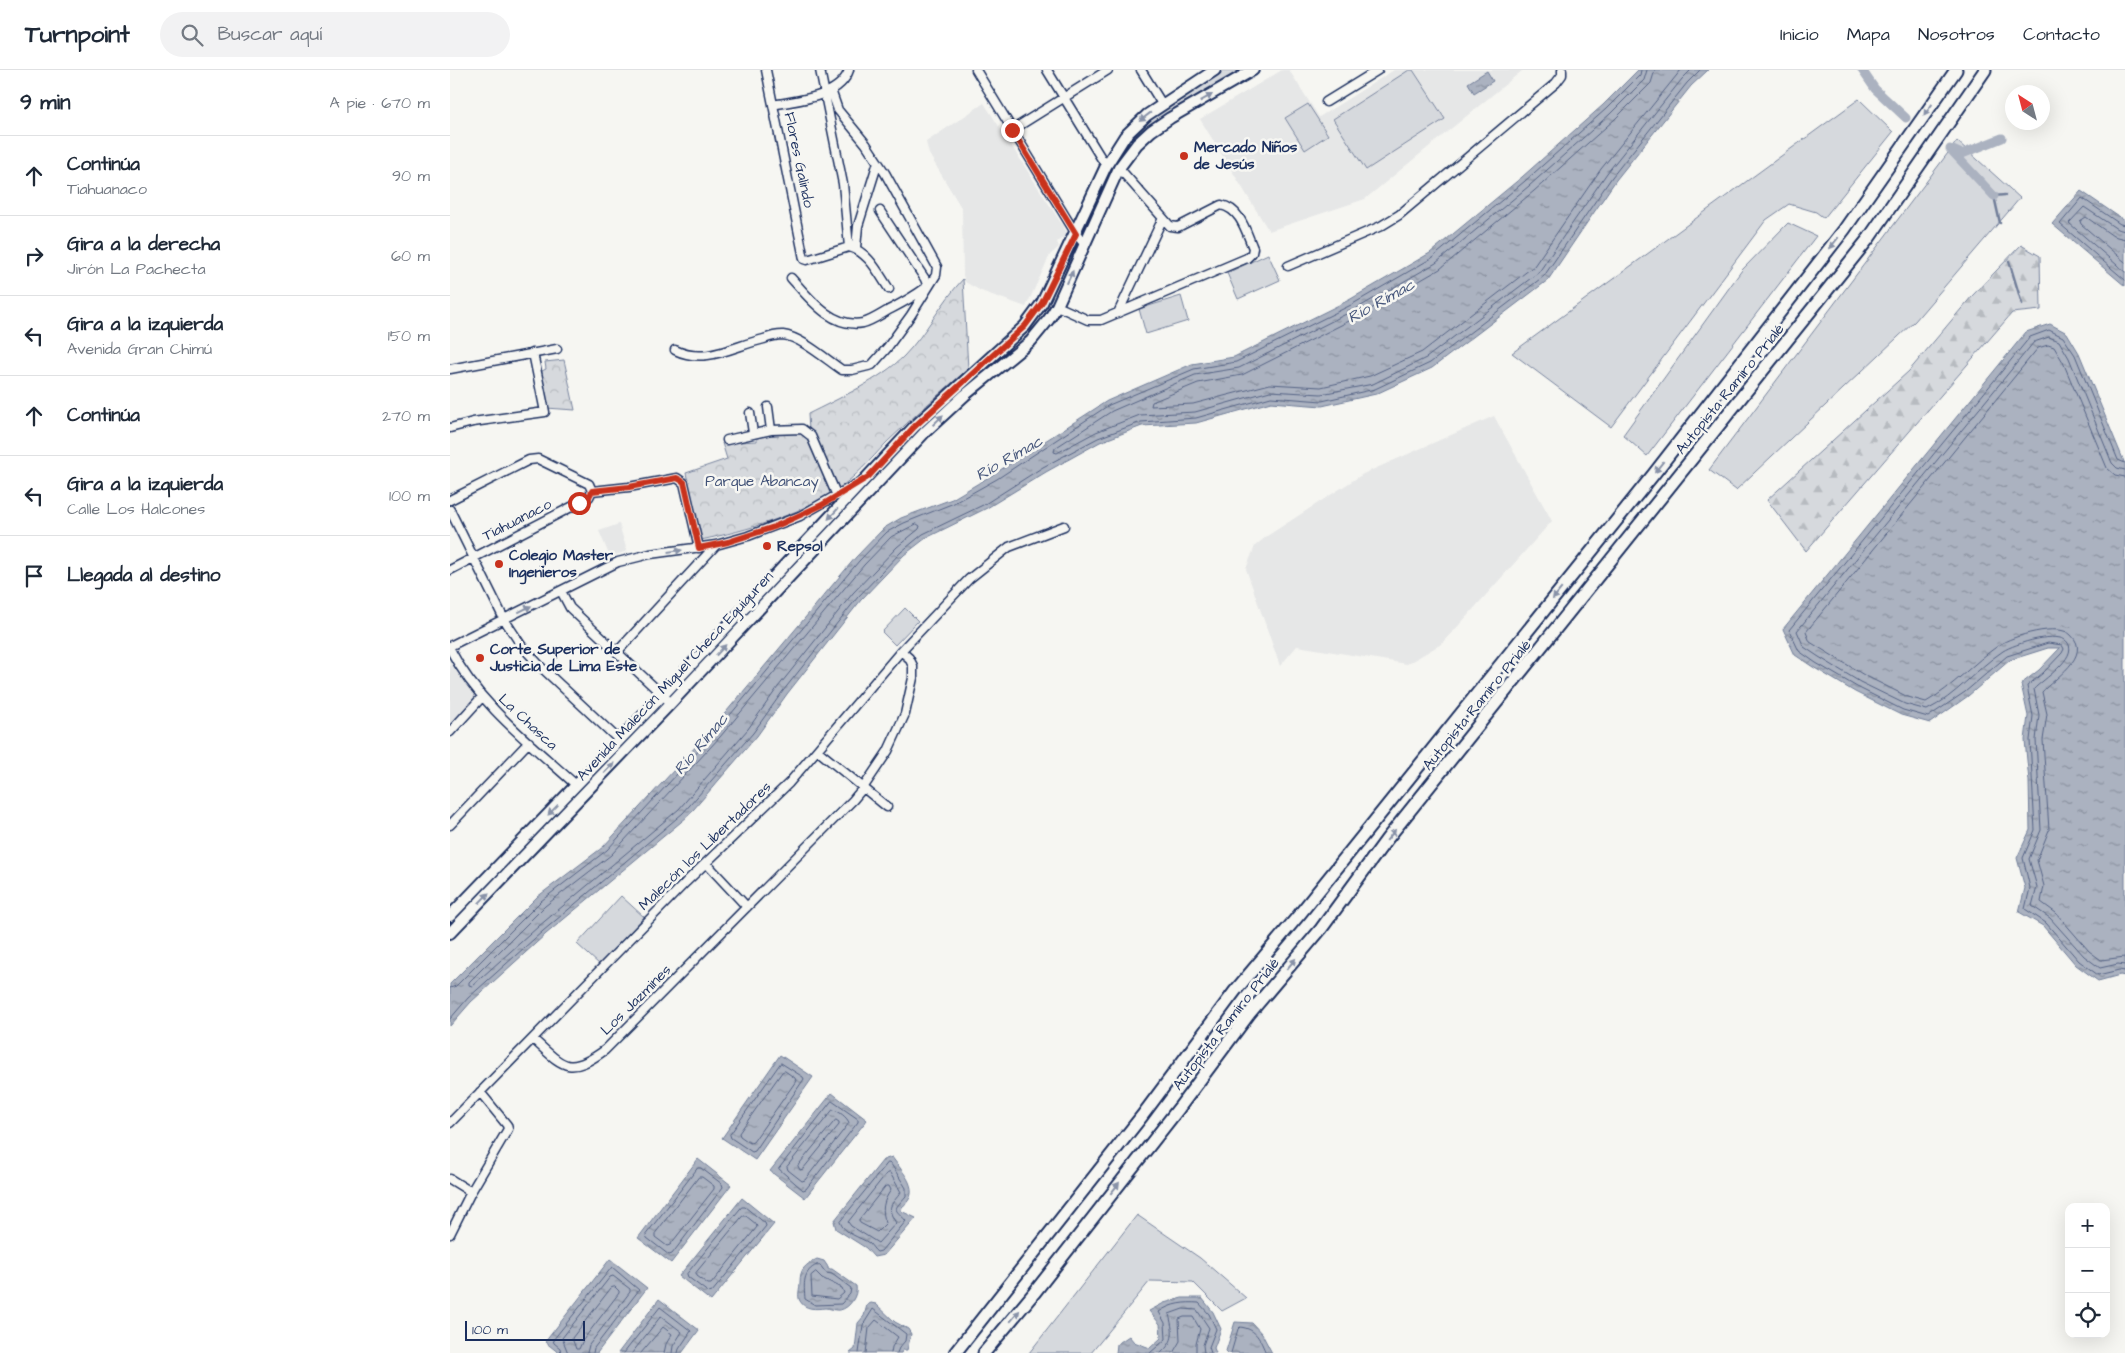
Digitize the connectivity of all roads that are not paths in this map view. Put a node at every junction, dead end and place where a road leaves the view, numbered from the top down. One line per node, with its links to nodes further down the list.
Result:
1 (766, 70): 17 (street, Flores Galindo)
2 (820, 70): 14 (street)
3 (849, 70): 14 (street)
4 (976, 70): 19 (street)
5 (1047, 70): 15 (street)
6 (1108, 70): 15 (street)
7 (1141, 70): 18 (street)
8 (1215, 70): 18 (main road, Avenida Malecón Miguel Checa Eguiguren)
9 (1253, 70): 22 (main road, Avenida Malecón Miguel Checa Eguiguren, one-way to 9)
10 (1378, 70): 16 (street)
11 (1562, 70): 28 (street)
12 (1956, 70): 81 (highway, Autopista Ramiro Prialé, one-way to 81)
13 (1985, 70): 82 (highway, Autopista Ramiro Prialé, one-way to 13)
14 (827, 92): 17 (street); 20 (street); 27 (street)
15 (1064, 97): 19 (street); 21 (street)
16 (1326, 102)
17 (773, 104): 27 (street, Flores Galindo)
18 (1162, 104): 21 (main road, Avenida Malecón Miguel Checa Eguiguren, one-way to 21)
19 (1012, 130): 25 (street)
20 (878, 162): 27 (street); 30 (street)
21 (1106, 166): 25 (main road, Avenida Malecón Miguel Checa Eguiguren)
22 (1119, 168): 24 (street); 26 (main road, Avenida Malecón Miguel Checa Eguiguren)
23 (880, 211): 30 (street)
24 (1162, 218): 33 (street); 33 (street)
25 (1076, 234): 26 (street); 45 (main road, Avenida Malecón Miguel Checa Eguiguren)
26 (1085, 245): 32 (main road, Avenida Malecón Miguel Checa Eguiguren, one-way to 26)
27 (853, 247): 31 (street)
28 (1288, 266)
29 (791, 278): 30 (street)
30 (928, 287): 35 (street)
31 (889, 289)
32 (1057, 306): 33 (street); 44 (main road, Avenida Malecón Miguel Checa Eguiguren, one-way to 32)
33 (1118, 313)
34 (557, 349): 36 (street)
35 (675, 350)
36 (533, 353): 37 (street); 40 (street)
37 (450, 369)
38 (768, 407): 41 (street)
39 (750, 413): 42 (street)
40 (450, 428)
41 (771, 430): 42 (street); 47 (street)
42 (753, 433): 43 (street)
43 (727, 440)
44 (904, 454): 45 (street); 62 (main road, Avenida Malecón Miguel Checa Eguiguren, one-way to 44)
45 (868, 477): 47 (street); 60 (main road, Avenida Malecón Miguel Checa Eguiguren, one-way to 60)
46 (592, 491): 48 (street); 52 (street); 53 (street, Tiahuanaco)
47 (836, 496): 51 (street)
48 (450, 500)
49 (450, 510): 53 (street)
50 (1064, 526): 58 (street, Malecón los Libertadores)
51 (716, 545): 52 (street); 59 (street)
52 (699, 548): 55 (street, one-way to 52)
53 (474, 558): 54 (street, Tiahuanaco); 56 (street)
54 (450, 570)
55 (560, 591): 56 (street, one-way to 55); 59 (street)
56 (504, 619): 57 (street); 64 (street)
57 (450, 648): 61 (street, La Chasca)
58 (901, 651): 66 (street, Malecón los Libertadores); 68 (street, Los Jazmines)
59 (617, 652): 60 (street)
60 (663, 695): 62 (street); 64 (main road, Avenida Malecón Miguel Checa Eguiguren)
61 (482, 697): 63 (street); 65 (street, La Chasca)
62 (671, 703): 74 (main road, Avenida Malecón Miguel Checa Eguiguren, one-way to 62)
63 (450, 732)
64 (619, 740): 67 (main road, Avenida Malecón Miguel Checa Eguiguren)
65 (529, 742): 67 (street, La Chasca); 70 (street)
66 (817, 750): 68 (street); 71 (street, Malecón los Libertadores)
67 (576, 785): 73 (main road, Avenida Malecón Miguel Checa Eguiguren, one-way to 73)
68 (863, 788): 69 (street); 72 (street, Los Jazmines)
69 (887, 807)
70 (450, 825)
71 (706, 863): 72 (street); 75 (street, Malecón los Libertadores)
72 (747, 907): 75 (street, Los Jazmines)
73 (450, 916)
74 (450, 933)
75 (532, 1039): 76 (street, Malecón los Libertadores)
76 (480, 1092): 77 (street, Malecón los Libertadores); 79 (street)
77 (450, 1123)
78 (450, 1179): 79 (street)
79 (471, 1192): 80 (street)
80 (450, 1234)
81 (955, 1353)
82 (984, 1353)

